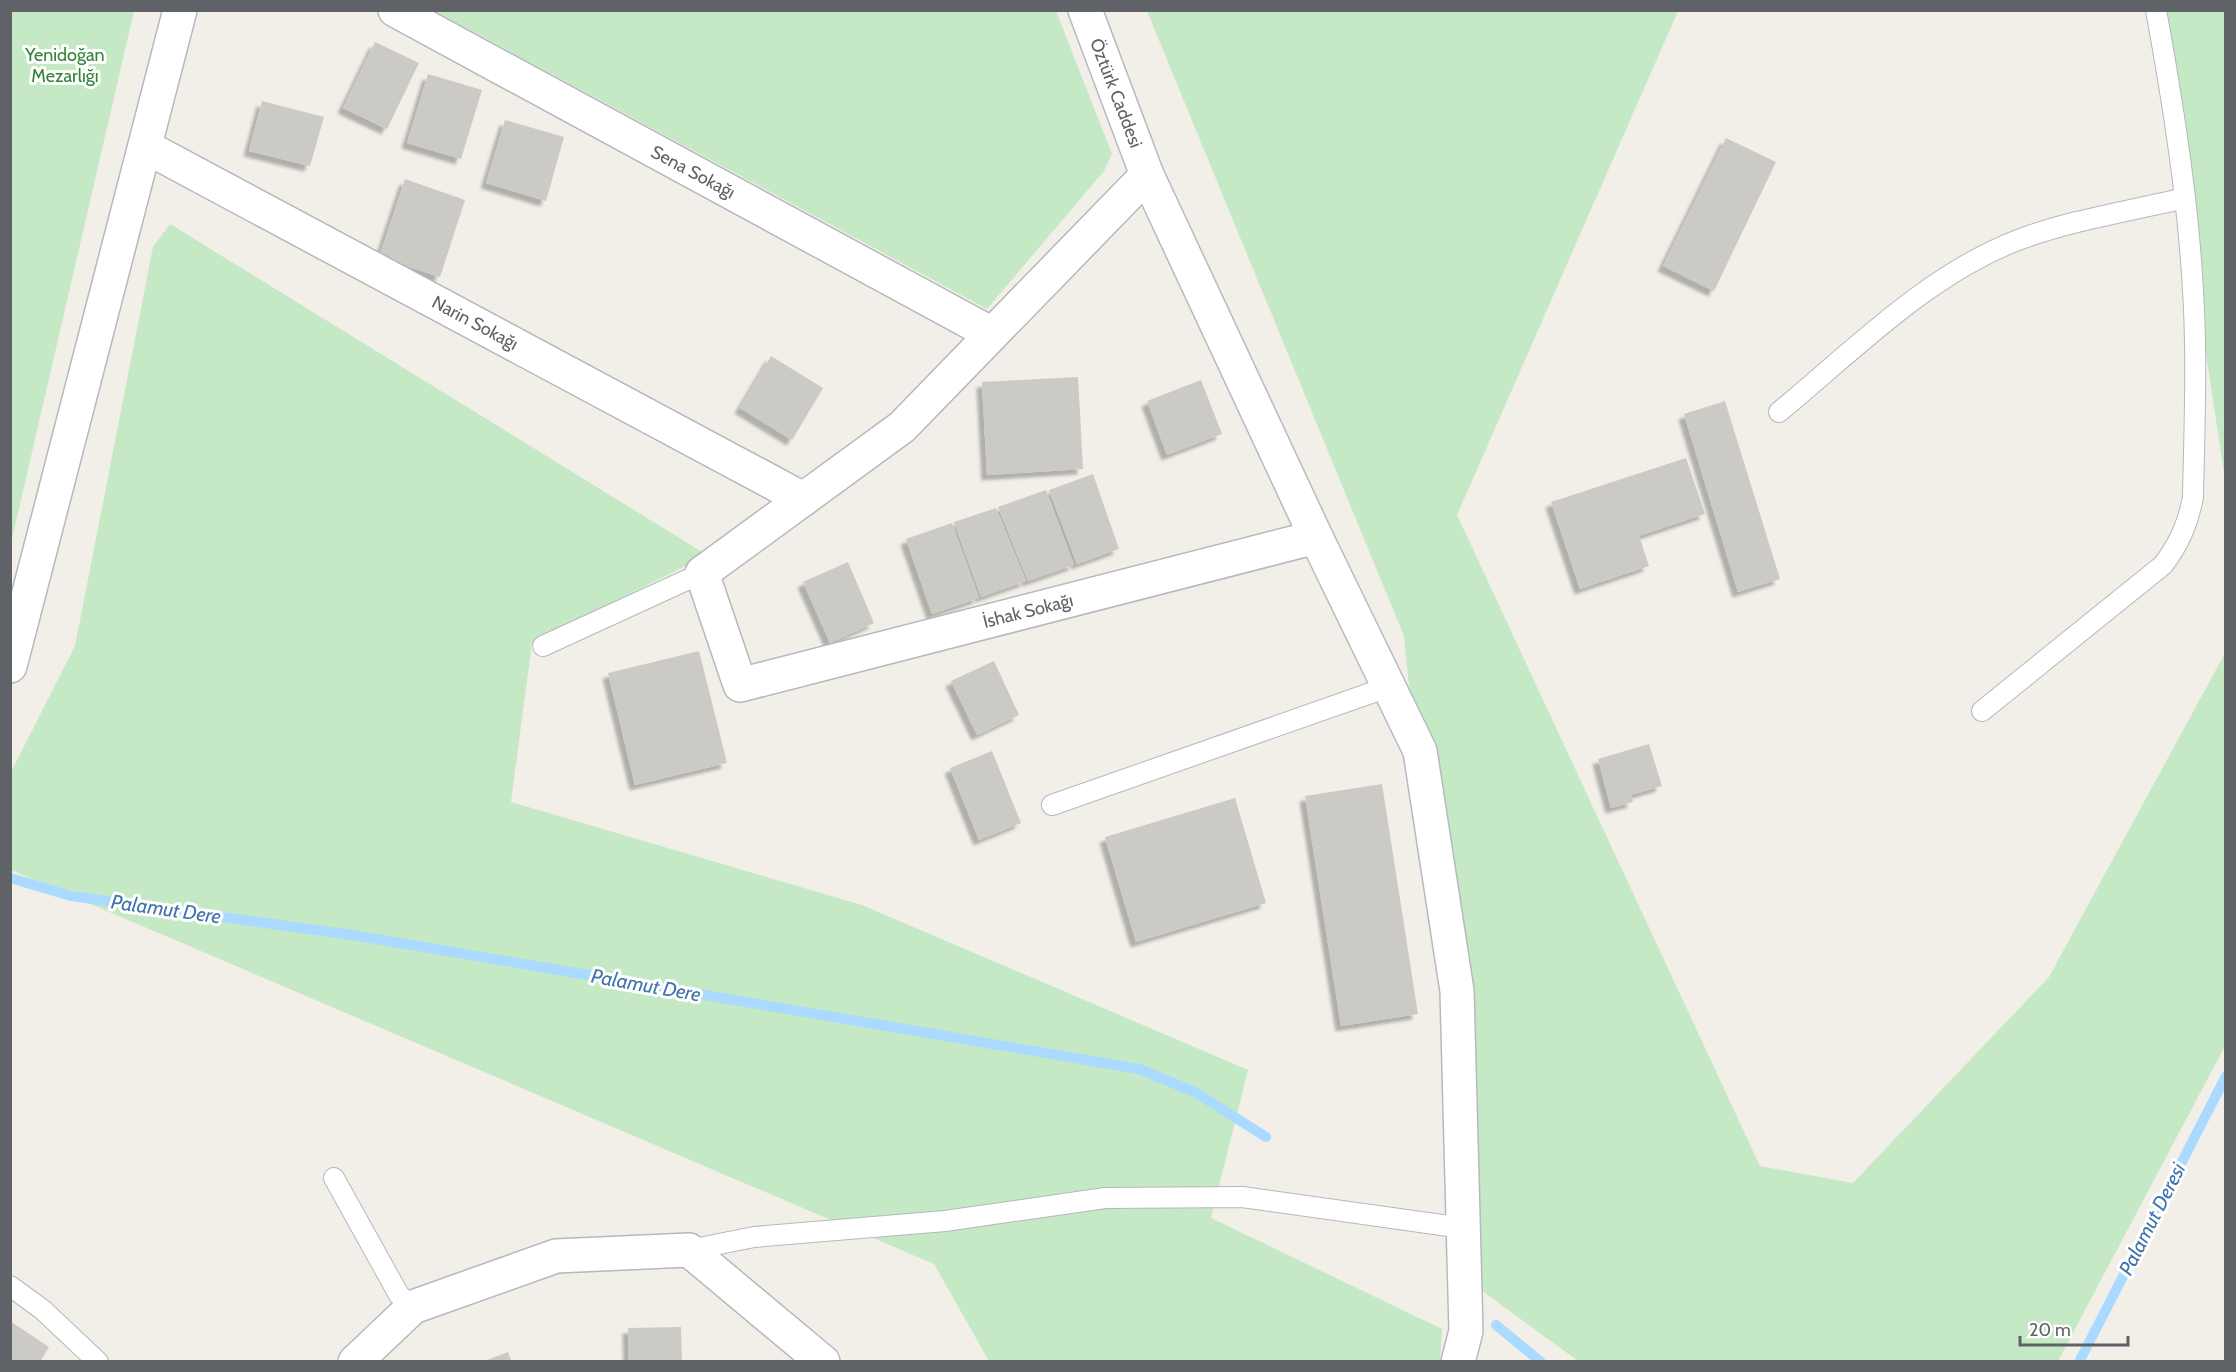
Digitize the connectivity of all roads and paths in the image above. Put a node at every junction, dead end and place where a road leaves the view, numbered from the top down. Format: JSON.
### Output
{"nodes":[{"id":1,"x":180,"y":10,"type":"edge"},
{"id":2,"x":395,"y":10,"type":"edge"},
{"id":3,"x":1085,"y":10,"type":"edge"},
{"id":4,"x":2156,"y":10,"type":"edge"},
{"id":5,"x":146,"y":147,"type":"junction"},
{"id":6,"x":1147,"y":175,"type":"junction"},
{"id":7,"x":2186,"y":198,"type":"junction"},
{"id":8,"x":992,"y":334,"type":"junction"},
{"id":9,"x":1779,"y":412,"type":"dead end"},
{"id":10,"x":803,"y":498,"type":"junction"},
{"id":11,"x":1316,"y":537,"type":"junction"},
{"id":12,"x":702,"y":573,"type":"junction"},
{"id":13,"x":543,"y":646,"type":"dead end"},
{"id":14,"x":10,"y":666,"type":"edge"},
{"id":15,"x":1388,"y":687,"type":"junction"},
{"id":16,"x":1982,"y":711,"type":"dead end"},
{"id":17,"x":1052,"y":805,"type":"dead end"},
{"id":18,"x":334,"y":1178,"type":"dead end"},
{"id":19,"x":1463,"y":1228,"type":"junction"},
{"id":20,"x":689,"y":1250,"type":"junction"},
{"id":21,"x":10,"y":1286,"type":"edge"},
{"id":22,"x":413,"y":1307,"type":"junction"},
{"id":23,"x":98,"y":1362,"type":"edge"},
{"id":24,"x":355,"y":1362,"type":"edge"},
{"id":25,"x":824,"y":1362,"type":"edge"},
{"id":26,"x":1458,"y":1362,"type":"edge"}],
"edges":[{"from":1,"to":5,"type":"street"},
{"from":2,"to":8,"type":"street","name":"Sena Sokağı"},
{"from":3,"to":6,"type":"street","name":"Öztürk Caddesi"},
{"from":4,"to":7,"type":"lane"},
{"from":5,"to":10,"type":"street","name":"Narin Sokağı"},
{"from":5,"to":14,"type":"street"},
{"from":6,"to":8,"type":"street"},
{"from":6,"to":11,"type":"street","name":"Öztürk Caddesi"},
{"from":7,"to":9,"type":"lane"},
{"from":7,"to":16,"type":"lane"},
{"from":8,"to":10,"type":"street"},
{"from":10,"to":12,"type":"street"},
{"from":11,"to":12,"type":"street","name":"İshak Sokağı"},
{"from":11,"to":15,"type":"street","name":"Öztürk Caddesi"},
{"from":12,"to":13,"type":"lane"},
{"from":15,"to":17,"type":"lane"},
{"from":15,"to":19,"type":"street","name":"Öztürk Caddesi"},
{"from":18,"to":22,"type":"lane"},
{"from":19,"to":20,"type":"lane"},
{"from":19,"to":26,"type":"street","name":"Öztürk Caddesi"},
{"from":20,"to":22,"type":"street"},
{"from":20,"to":25,"type":"street"},
{"from":21,"to":23,"type":"lane"},
{"from":22,"to":24,"type":"street"}]}
